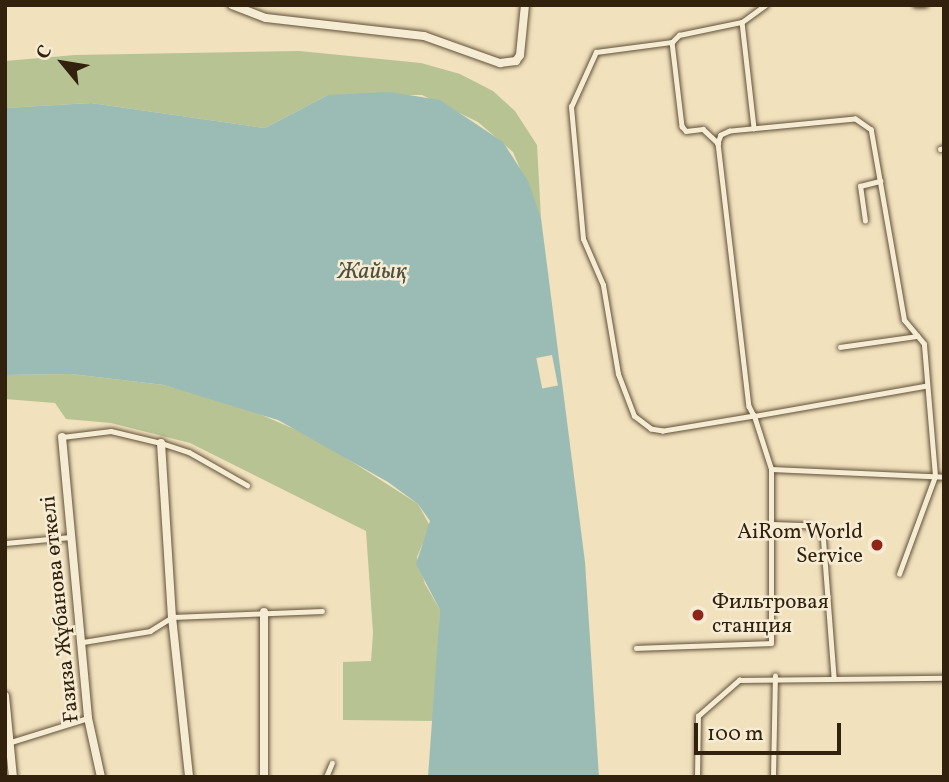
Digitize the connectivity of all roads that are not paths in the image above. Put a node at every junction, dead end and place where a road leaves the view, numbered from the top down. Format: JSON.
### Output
{"nodes":[{"id":1,"x":232,"y":5,"type":"edge"},
{"id":2,"x":525,"y":5,"type":"edge"},
{"id":3,"x":765,"y":5,"type":"edge"},
{"id":4,"x":915,"y":5,"type":"edge"},
{"id":5,"x":926,"y":5,"type":"edge"},
{"id":6,"x":742,"y":22,"type":"junction"},
{"id":7,"x":672,"y":41,"type":"junction"},
{"id":8,"x":754,"y":128,"type":"junction"},
{"id":9,"x":718,"y":143,"type":"junction"},
{"id":10,"x":880,"y":181,"type":"junction"},
{"id":11,"x":865,"y":221,"type":"dead end"},
{"id":12,"x":918,"y":336,"type":"junction"},
{"id":13,"x":840,"y":346,"type":"dead end"},
{"id":14,"x":924,"y":386,"type":"junction"},
{"id":15,"x":754,"y":416,"type":"junction"},
{"id":16,"x":62,"y":437,"type":"joint"},
{"id":17,"x":161,"y":443,"type":"junction"},
{"id":18,"x":771,"y":469,"type":"junction"},
{"id":19,"x":934,"y":476,"type":"junction"},
{"id":20,"x":944,"y":477,"type":"edge"},
{"id":21,"x":247,"y":485,"type":"dead end"},
{"id":22,"x":772,"y":524,"type":"junction"},
{"id":23,"x":71,"y":537,"type":"junction"},
{"id":24,"x":5,"y":544,"type":"edge"},
{"id":25,"x":899,"y":574,"type":"dead end"},
{"id":26,"x":322,"y":611,"type":"dead end"},
{"id":27,"x":264,"y":612,"type":"junction"},
{"id":28,"x":172,"y":617,"type":"junction"},
{"id":29,"x":83,"y":642,"type":"junction"},
{"id":30,"x":636,"y":649,"type":"dead end"},
{"id":31,"x":775,"y":676,"type":"junction"},
{"id":32,"x":834,"y":677,"type":"junction"},
{"id":33,"x":944,"y":678,"type":"edge"},
{"id":34,"x":5,"y":696,"type":"edge"},
{"id":35,"x":88,"y":719,"type":"junction"},
{"id":36,"x":11,"y":742,"type":"junction"},
{"id":37,"x":332,"y":763,"type":"dead end"},
{"id":38,"x":13,"y":777,"type":"edge"},
{"id":39,"x":101,"y":777,"type":"edge"},
{"id":40,"x":189,"y":777,"type":"edge"},
{"id":41,"x":264,"y":777,"type":"edge"},
{"id":42,"x":326,"y":777,"type":"edge"},
{"id":43,"x":697,"y":777,"type":"edge"},
{"id":44,"x":774,"y":777,"type":"edge"}],
"edges":[{"from":1,"to":2,"type":"street"},
{"from":3,"to":6,"type":"lane"},
{"from":4,"to":5,"type":"lane"},
{"from":6,"to":7,"type":"lane"},
{"from":6,"to":8,"type":"lane"},
{"from":7,"to":9,"type":"lane"},
{"from":7,"to":15,"type":"lane"},
{"from":8,"to":9,"type":"lane"},
{"from":8,"to":10,"type":"lane"},
{"from":9,"to":15,"type":"lane"},
{"from":10,"to":11,"type":"lane"},
{"from":10,"to":12,"type":"lane"},
{"from":12,"to":13,"type":"lane"},
{"from":12,"to":14,"type":"lane"},
{"from":14,"to":15,"type":"lane"},
{"from":14,"to":19,"type":"lane"},
{"from":15,"to":18,"type":"lane"},
{"from":16,"to":17,"type":"lane"},
{"from":16,"to":23,"type":"street","name":"Ғазиза Жұбанова өткелі"},
{"from":17,"to":21,"type":"lane"},
{"from":17,"to":28,"type":"street"},
{"from":18,"to":19,"type":"lane"},
{"from":18,"to":22,"type":"lane"},
{"from":19,"to":20,"type":"lane"},
{"from":19,"to":25,"type":"lane"},
{"from":22,"to":30,"type":"lane"},
{"from":22,"to":32,"type":"lane"},
{"from":23,"to":24,"type":"lane"},
{"from":23,"to":29,"type":"street","name":"Ғазиза Жұбанова өткелі"},
{"from":26,"to":27,"type":"lane"},
{"from":27,"to":28,"type":"lane"},
{"from":27,"to":41,"type":"street"},
{"from":28,"to":29,"type":"lane"},
{"from":28,"to":40,"type":"street"},
{"from":29,"to":35,"type":"street","name":"Ғазиза Жұбанова өткелі"},
{"from":31,"to":32,"type":"lane"},
{"from":31,"to":43,"type":"lane"},
{"from":31,"to":44,"type":"lane"},
{"from":32,"to":33,"type":"lane"},
{"from":34,"to":36,"type":"street"},
{"from":35,"to":36,"type":"lane"},
{"from":35,"to":39,"type":"street","name":"Ғазиза Жұбанова өткелі"},
{"from":36,"to":38,"type":"street"},
{"from":37,"to":42,"type":"lane"}]}
